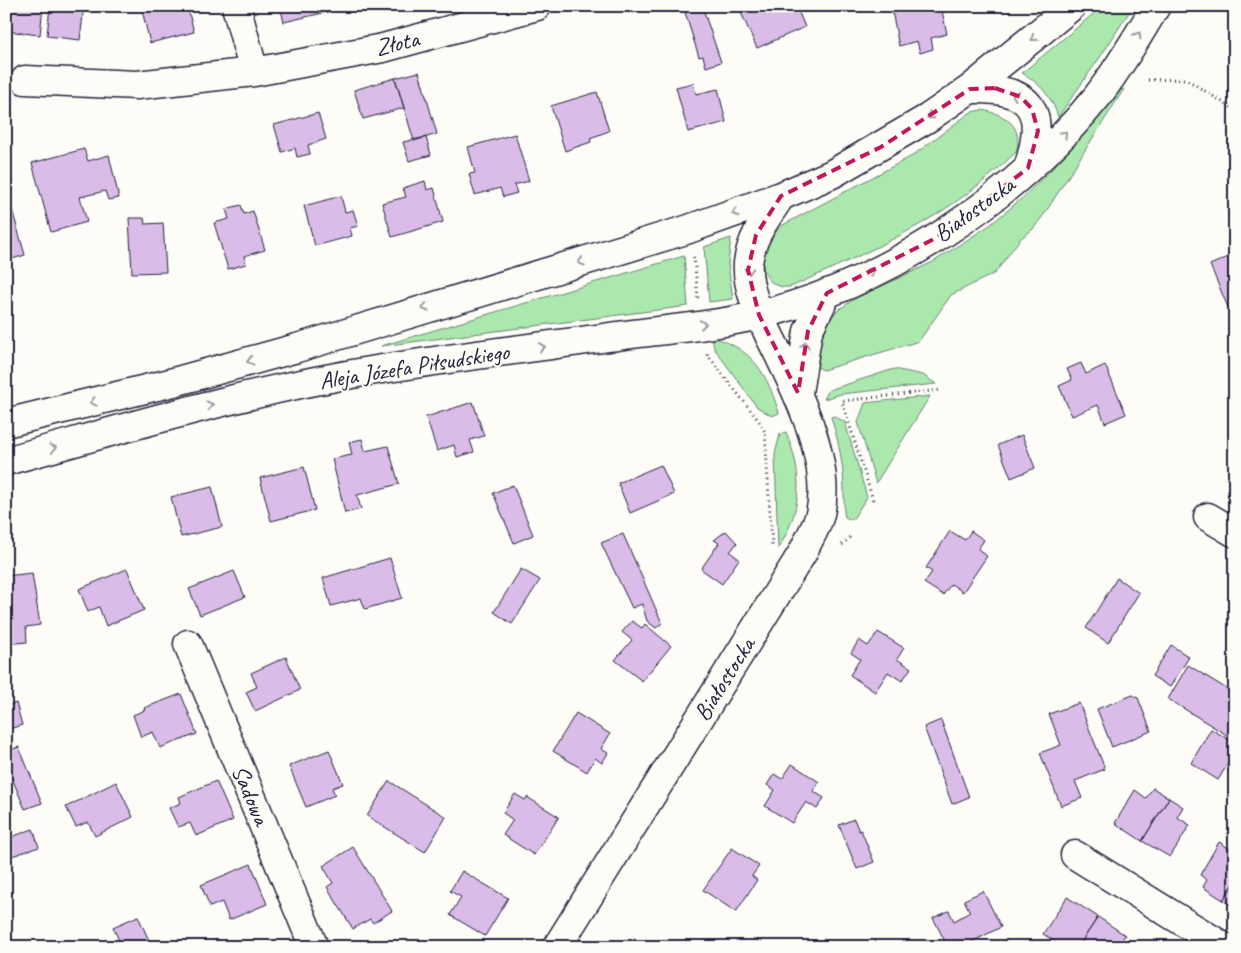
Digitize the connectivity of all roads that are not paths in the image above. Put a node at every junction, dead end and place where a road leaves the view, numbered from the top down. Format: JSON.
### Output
{"nodes":[{"id":1,"x":236,"y":6,"type":"edge"},
{"id":2,"x":537,"y":6,"type":"edge"},
{"id":3,"x":1072,"y":6,"type":"edge"},
{"id":4,"x":1156,"y":6,"type":"edge"},
{"id":5,"x":254,"y":72,"type":"junction"},
{"id":6,"x":25,"y":80,"type":"dead end"},
{"id":7,"x":970,"y":89,"type":"junction"},
{"id":8,"x":1028,"y":168,"type":"junction"},
{"id":9,"x":781,"y":196,"type":"junction"},
{"id":10,"x":827,"y":293,"type":"junction"},
{"id":11,"x":760,"y":315,"type":"junction"},
{"id":12,"x":798,"y":393,"type":"junction"},
{"id":13,"x":6,"y":424,"type":"edge"},
{"id":14,"x":6,"y":461,"type":"edge"},
{"id":15,"x":1208,"y":516,"type":"dead end"},
{"id":16,"x":1235,"y":533,"type":"edge"},
{"id":17,"x":188,"y":644,"type":"dead end"},
{"id":18,"x":1075,"y":855,"type":"dead end"},
{"id":19,"x":314,"y":947,"type":"edge"},
{"id":20,"x":557,"y":947,"type":"edge"},
{"id":21,"x":1224,"y":947,"type":"edge"}],
"edges":[{"from":1,"to":5,"type":"main road"},
{"from":2,"to":5,"type":"main road","name":"Złota"},
{"from":3,"to":7,"type":"main road","one_way":true},
{"from":8,"to":4,"type":"main road","name":"Białostocka","one_way":true},
{"from":5,"to":6,"type":"main road","name":"Złota"},
{"from":8,"to":7,"type":"main road","one_way":true},
{"from":7,"to":9,"type":"main road","one_way":true},
{"from":10,"to":8,"type":"main road","name":"Białostocka","one_way":true},
{"from":9,"to":11,"type":"main road","name":"Białostocka","one_way":true},
{"from":9,"to":13,"type":"main road","name":"Aleja Józefa Piłsudskiego","one_way":true},
{"from":10,"to":11,"type":"main road","name":"Aleja Józefa Piłsudskiego"},
{"from":12,"to":10,"type":"main road","name":"Białostocka","one_way":true},
{"from":11,"to":12,"type":"main road","name":"Białostocka"},
{"from":14,"to":11,"type":"main road","name":"Aleja Józefa Piłsudskiego","one_way":true},
{"from":12,"to":20,"type":"main road","name":"Białostocka"},
{"from":15,"to":16,"type":"main road"},
{"from":17,"to":19,"type":"main road","name":"Sadowa"},
{"from":18,"to":21,"type":"main road"}]}
